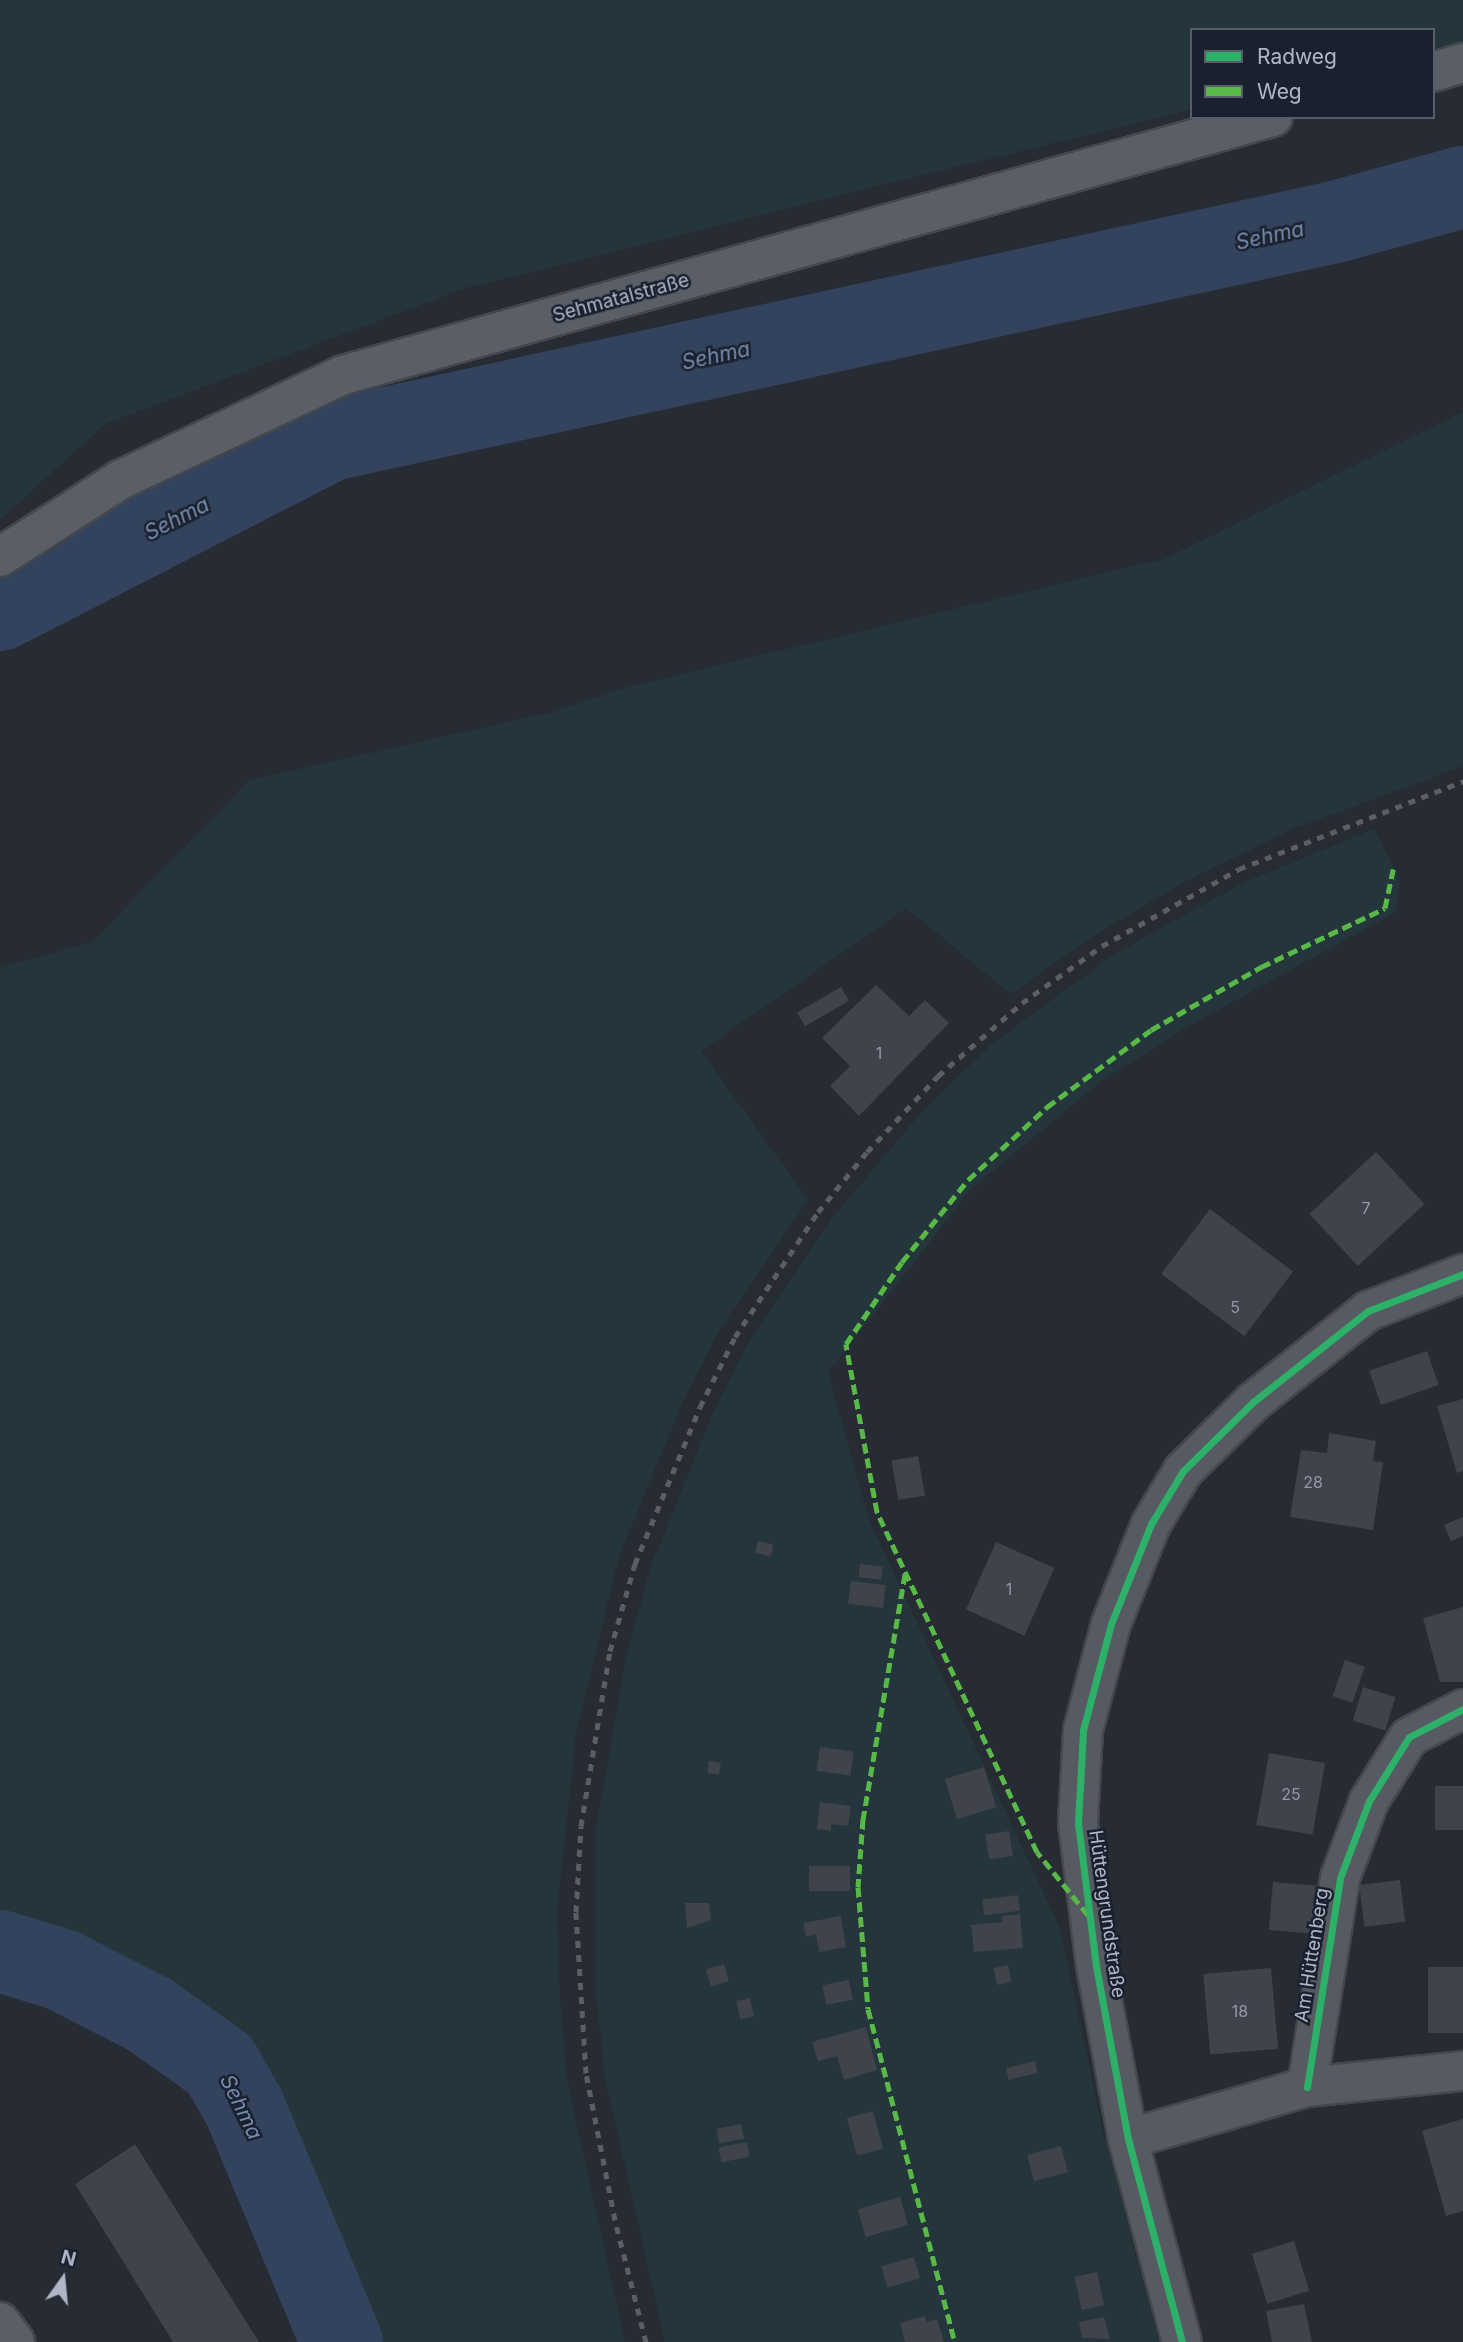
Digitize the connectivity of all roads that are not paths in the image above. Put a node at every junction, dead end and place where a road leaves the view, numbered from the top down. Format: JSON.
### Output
{"nodes":[{"id":1,"x":1463,"y":63,"type":"edge"},
{"id":2,"x":1435,"y":71,"type":"edge"},
{"id":3,"x":1266,"y":119,"type":"edge"},
{"id":4,"x":0,"y":557,"type":"edge"},
{"id":5,"x":1463,"y":1274,"type":"edge"},
{"id":6,"x":1463,"y":1709,"type":"edge"},
{"id":7,"x":1463,"y":2071,"type":"edge"},
{"id":8,"x":1307,"y":2087,"type":"junction"},
{"id":9,"x":1128,"y":2139,"type":"junction"},
{"id":10,"x":0,"y":2322,"type":"edge"},
{"id":11,"x":15,"y":2342,"type":"edge"},
{"id":12,"x":1182,"y":2342,"type":"edge"}],
"edges":[{"from":1,"to":2,"type":"main road"},
{"from":3,"to":4,"type":"main road","name":"Sehmatalstraße"},
{"from":5,"to":9,"type":"street","name":"Hüttengrundstraße"},
{"from":6,"to":8,"type":"street","name":"Am Hüttenberg"},
{"from":7,"to":8,"type":"street"},
{"from":8,"to":9,"type":"street"},
{"from":9,"to":12,"type":"street","name":"Hüttengrundstraße"},
{"from":10,"to":11,"type":"main road"}]}
